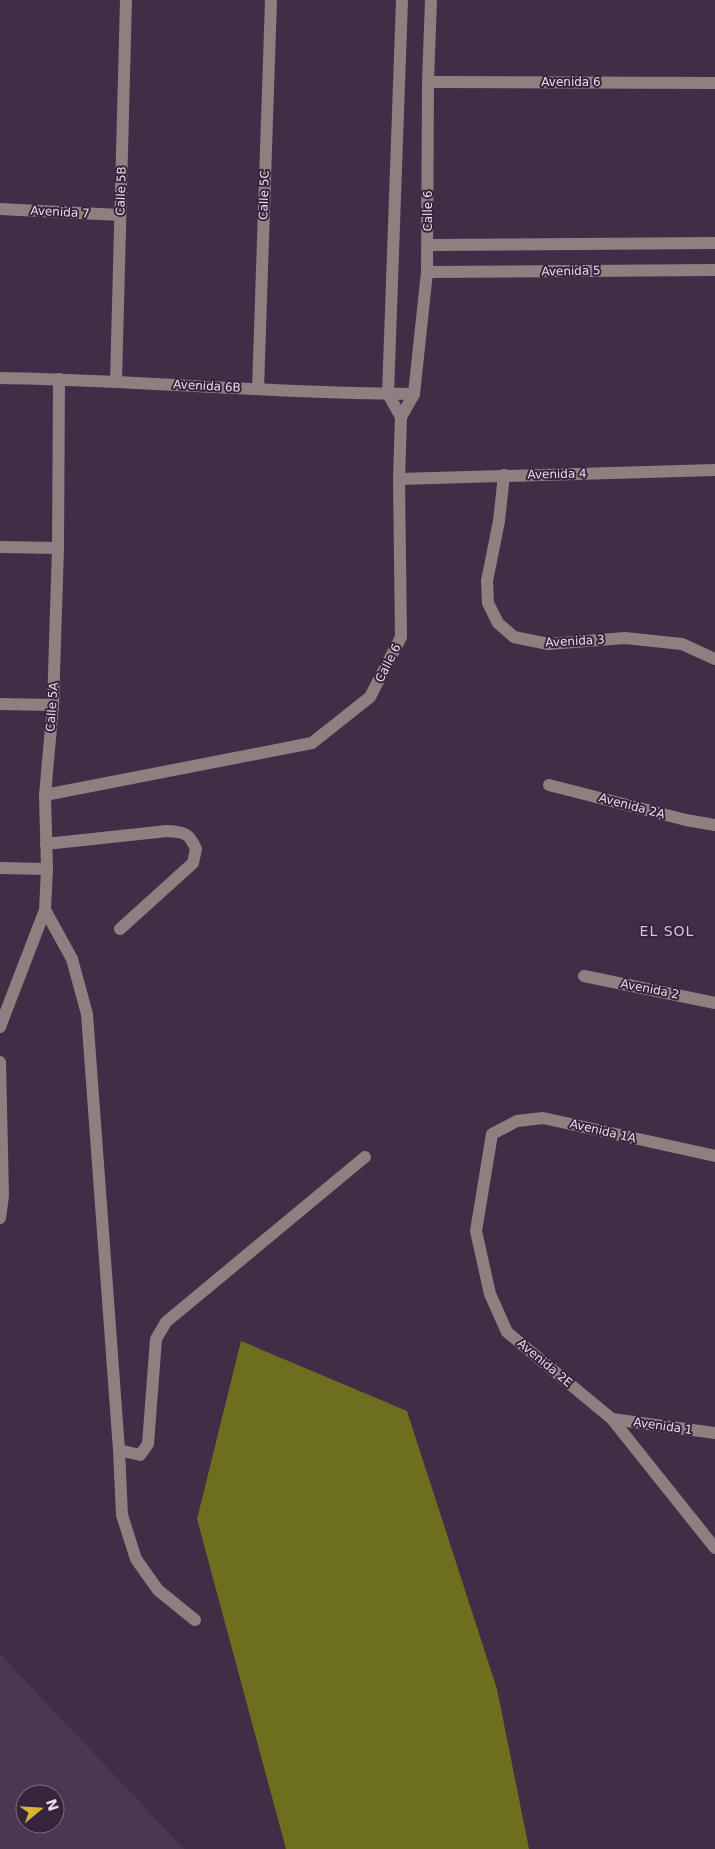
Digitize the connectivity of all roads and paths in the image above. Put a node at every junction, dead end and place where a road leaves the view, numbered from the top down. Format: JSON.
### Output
{"nodes":[{"id":1,"x":126,"y":0,"type":"edge"},
{"id":2,"x":271,"y":0,"type":"edge"},
{"id":3,"x":402,"y":0,"type":"edge"},
{"id":4,"x":431,"y":0,"type":"edge"},
{"id":5,"x":428,"y":82,"type":"junction"},
{"id":6,"x":715,"y":83,"type":"edge"},
{"id":7,"x":0,"y":209,"type":"edge"},
{"id":8,"x":120,"y":215,"type":"junction"},
{"id":9,"x":715,"y":244,"type":"edge"},
{"id":10,"x":428,"y":245,"type":"junction"},
{"id":11,"x":715,"y":270,"type":"edge"},
{"id":12,"x":427,"y":272,"type":"junction"},
{"id":13,"x":0,"y":378,"type":"edge"},
{"id":14,"x":59,"y":379,"type":"junction"},
{"id":15,"x":116,"y":382,"type":"junction"},
{"id":16,"x":258,"y":389,"type":"junction"},
{"id":17,"x":388,"y":394,"type":"junction"},
{"id":18,"x":414,"y":394,"type":"junction"},
{"id":19,"x":401,"y":417,"type":"junction"},
{"id":20,"x":715,"y":470,"type":"edge"},
{"id":21,"x":504,"y":475,"type":"junction"},
{"id":22,"x":399,"y":479,"type":"junction"},
{"id":23,"x":0,"y":546,"type":"edge"},
{"id":24,"x":58,"y":548,"type":"junction"},
{"id":25,"x":715,"y":659,"type":"edge"},
{"id":26,"x":0,"y":704,"type":"edge"},
{"id":27,"x":53,"y":705,"type":"junction"},
{"id":28,"x":549,"y":784,"type":"dead end"},
{"id":29,"x":45,"y":795,"type":"junction"},
{"id":30,"x":715,"y":825,"type":"edge"},
{"id":31,"x":46,"y":844,"type":"junction"},
{"id":32,"x":0,"y":868,"type":"edge"},
{"id":33,"x":46,"y":869,"type":"junction"},
{"id":34,"x":45,"y":910,"type":"junction"},
{"id":35,"x":120,"y":930,"type":"dead end"},
{"id":36,"x":584,"y":976,"type":"dead end"},
{"id":37,"x":715,"y":1003,"type":"edge"},
{"id":38,"x":0,"y":1027,"type":"edge"},
{"id":39,"x":0,"y":1062,"type":"edge"},
{"id":40,"x":492,"y":1134,"type":"joint"},
{"id":41,"x":0,"y":1151,"type":"edge"},
{"id":42,"x":715,"y":1156,"type":"edge"},
{"id":43,"x":365,"y":1157,"type":"dead end"},
{"id":44,"x":0,"y":1218,"type":"edge"},
{"id":45,"x":612,"y":1419,"type":"junction"},
{"id":46,"x":715,"y":1433,"type":"edge"},
{"id":47,"x":118,"y":1450,"type":"junction"},
{"id":48,"x":715,"y":1548,"type":"edge"},
{"id":49,"x":195,"y":1620,"type":"dead end"}],
"edges":[{"from":1,"to":8,"type":"street","name":"Calle 5B"},
{"from":2,"to":16,"type":"street","name":"Calle 5C"},
{"from":3,"to":17,"type":"street"},
{"from":4,"to":5,"type":"street","name":"Calle 6"},
{"from":5,"to":6,"type":"street","name":"Avenida 6"},
{"from":5,"to":10,"type":"street","name":"Calle 6"},
{"from":7,"to":8,"type":"street","name":"Avenida 7"},
{"from":8,"to":15,"type":"street","name":"Calle 5B"},
{"from":9,"to":10,"type":"street"},
{"from":10,"to":12,"type":"street","name":"Calle 6"},
{"from":11,"to":12,"type":"street","name":"Avenida 5"},
{"from":12,"to":18,"type":"street","name":"Calle 6"},
{"from":13,"to":14,"type":"street","name":"Avenida 6B"},
{"from":14,"to":15,"type":"street","name":"Avenida 6B"},
{"from":14,"to":24,"type":"street","name":"Calle 5A"},
{"from":15,"to":16,"type":"street","name":"Avenida 6B"},
{"from":16,"to":17,"type":"street","name":"Avenida 6B"},
{"from":17,"to":18,"type":"street","name":"Avenida 6B"},
{"from":17,"to":19,"type":"street"},
{"from":18,"to":19,"type":"street","name":"Calle 6"},
{"from":19,"to":22,"type":"street","name":"Calle 6"},
{"from":20,"to":21,"type":"street","name":"Avenida 4"},
{"from":21,"to":22,"type":"street","name":"Avenida 4"},
{"from":21,"to":25,"type":"street","name":"Avenida 3"},
{"from":22,"to":29,"type":"street","name":"Calle 6"},
{"from":23,"to":24,"type":"street"},
{"from":24,"to":27,"type":"street","name":"Calle 5A"},
{"from":26,"to":27,"type":"street"},
{"from":27,"to":29,"type":"street","name":"Calle 5A"},
{"from":28,"to":30,"type":"street","name":"Avenida 2A"},
{"from":29,"to":31,"type":"street","name":"Calle 5A"},
{"from":31,"to":33,"type":"street","name":"Calle 5A"},
{"from":31,"to":35,"type":"street"},
{"from":32,"to":33,"type":"street"},
{"from":33,"to":34,"type":"street","name":"Calle 5A"},
{"from":34,"to":38,"type":"street","name":"Calle 5A"},
{"from":34,"to":47,"type":"street"},
{"from":36,"to":37,"type":"street","name":"Avenida 2"},
{"from":39,"to":41,"type":"street"},
{"from":40,"to":42,"type":"street","name":"Avenida 1A"},
{"from":40,"to":45,"type":"street","name":"Avenida 2E"},
{"from":41,"to":44,"type":"street"},
{"from":43,"to":47,"type":"street"},
{"from":45,"to":46,"type":"street","name":"Avenida 1"},
{"from":45,"to":48,"type":"street","name":"Avenida 2E"},
{"from":47,"to":49,"type":"street"}]}
